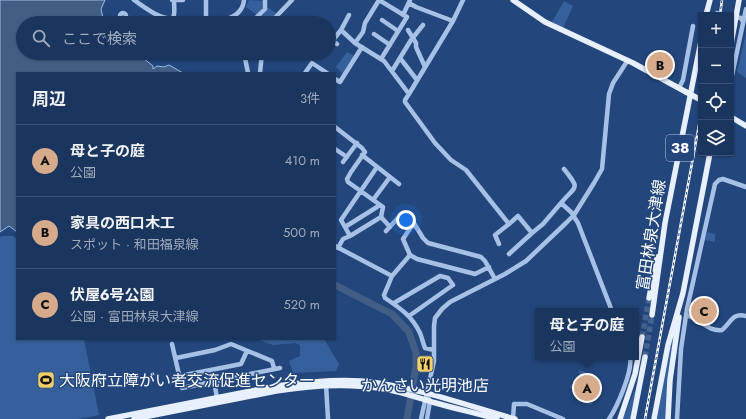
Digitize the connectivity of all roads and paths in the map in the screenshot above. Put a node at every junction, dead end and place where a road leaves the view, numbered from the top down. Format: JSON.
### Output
{"nodes":[{"id":1,"x":134,"y":0,"type":"edge"},
{"id":2,"x":173,"y":0,"type":"edge"},
{"id":3,"x":183,"y":0,"type":"edge"},
{"id":4,"x":206,"y":0,"type":"edge"},
{"id":5,"x":244,"y":0,"type":"edge"},
{"id":6,"x":265,"y":0,"type":"edge"},
{"id":7,"x":292,"y":0,"type":"edge"},
{"id":8,"x":379,"y":0,"type":"edge"},
{"id":9,"x":393,"y":0,"type":"edge"},
{"id":10,"x":463,"y":0,"type":"edge"},
{"id":11,"x":513,"y":0,"type":"edge"},
{"id":12,"x":710,"y":0,"type":"edge"},
{"id":13,"x":739,"y":0,"type":"edge"},
{"id":14,"x":410,"y":2,"type":"edge"},
{"id":15,"x":390,"y":6,"type":"junction"},
{"id":16,"x":746,"y":9,"type":"edge"},
{"id":17,"x":707,"y":12,"type":"edge"},
{"id":18,"x":403,"y":15,"type":"junction"},
{"id":19,"x":159,"y":16,"type":"edge"},
{"id":20,"x":172,"y":16,"type":"edge"},
{"id":21,"x":205,"y":16,"type":"edge"},
{"id":22,"x":234,"y":16,"type":"edge"},
{"id":23,"x":259,"y":16,"type":"edge"},
{"id":24,"x":277,"y":16,"type":"edge"},
{"id":25,"x":734,"y":16,"type":"edge"},
{"id":26,"x":347,"y":17,"type":"dead end"},
{"id":27,"x":382,"y":20,"type":"dead end"},
{"id":28,"x":453,"y":21,"type":"junction"},
{"id":29,"x":742,"y":22,"type":"junction"},
{"id":30,"x":423,"y":25,"type":"dead end"},
{"id":31,"x":693,"y":26,"type":"dead end"},
{"id":32,"x":341,"y":30,"type":"junction"},
{"id":33,"x":408,"y":30,"type":"dead end"},
{"id":34,"x":398,"y":31,"type":"junction"},
{"id":35,"x":374,"y":34,"type":"dead end"},
{"id":36,"x":336,"y":37,"type":"edge"},
{"id":37,"x":413,"y":37,"type":"junction"},
{"id":38,"x":356,"y":43,"type":"junction"},
{"id":39,"x":390,"y":45,"type":"junction"},
{"id":40,"x":362,"y":47,"type":"junction"},
{"id":41,"x":700,"y":48,"type":"edge"},
{"id":42,"x":400,"y":58,"type":"junction"},
{"id":43,"x":381,"y":59,"type":"junction"},
{"id":44,"x":245,"y":60,"type":"edge"},
{"id":45,"x":261,"y":60,"type":"edge"},
{"id":46,"x":628,"y":60,"type":"junction"},
{"id":47,"x":734,"y":64,"type":"edge"},
{"id":48,"x":425,"y":67,"type":"junction"},
{"id":49,"x":392,"y":71,"type":"junction"},
{"id":50,"x":248,"y":72,"type":"edge"},
{"id":51,"x":260,"y":72,"type":"edge"},
{"id":52,"x":307,"y":72,"type":"edge"},
{"id":53,"x":326,"y":72,"type":"edge"},
{"id":54,"x":336,"y":79,"type":"edge"},
{"id":55,"x":417,"y":80,"type":"junction"},
{"id":56,"x":679,"y":88,"type":"junction"},
{"id":57,"x":409,"y":94,"type":"junction"},
{"id":58,"x":698,"y":98,"type":"edge"},
{"id":59,"x":734,"y":120,"type":"edge"},
{"id":60,"x":746,"y":126,"type":"edge"},
{"id":61,"x":336,"y":129,"type":"edge"},
{"id":62,"x":357,"y":144,"type":"junction"},
{"id":63,"x":336,"y":150,"type":"edge"},
{"id":64,"x":362,"y":155,"type":"junction"},
{"id":65,"x":709,"y":156,"type":"edge"},
{"id":66,"x":347,"y":158,"type":"junction"},
{"id":67,"x":343,"y":162,"type":"dead end"},
{"id":68,"x":377,"y":167,"type":"junction"},
{"id":69,"x":565,"y":172,"type":"dead end"},
{"id":70,"x":390,"y":177,"type":"junction"},
{"id":71,"x":399,"y":184,"type":"dead end"},
{"id":72,"x":746,"y":187,"type":"edge"},
{"id":73,"x":361,"y":191,"type":"junction"},
{"id":74,"x":374,"y":200,"type":"junction"},
{"id":75,"x":561,"y":204,"type":"junction"},
{"id":76,"x":380,"y":205,"type":"junction"},
{"id":77,"x":574,"y":214,"type":"junction"},
{"id":78,"x":380,"y":217,"type":"junction"},
{"id":79,"x":397,"y":219,"type":"dead end"},
{"id":80,"x":412,"y":220,"type":"dead end"},
{"id":81,"x":664,"y":223,"type":"junction"},
{"id":82,"x":509,"y":224,"type":"junction"},
{"id":83,"x":415,"y":225,"type":"junction"},
{"id":84,"x":346,"y":227,"type":"junction"},
{"id":85,"x":532,"y":233,"type":"junction"},
{"id":86,"x":350,"y":236,"type":"junction"},
{"id":87,"x":499,"y":244,"type":"dead end"},
{"id":88,"x":336,"y":247,"type":"edge"},
{"id":89,"x":509,"y":254,"type":"dead end"},
{"id":90,"x":410,"y":255,"type":"junction"},
{"id":91,"x":489,"y":267,"type":"junction"},
{"id":92,"x":392,"y":276,"type":"junction"},
{"id":93,"x":495,"y":279,"type":"junction"},
{"id":94,"x":683,"y":293,"type":"junction"},
{"id":95,"x":649,"y":298,"type":"tunnel mouth"},
{"id":96,"x":394,"y":303,"type":"junction"},
{"id":97,"x":611,"y":308,"type":"edge"},
{"id":98,"x":652,"y":315,"type":"tunnel mouth"},
{"id":99,"x":686,"y":315,"type":"junction"},
{"id":100,"x":409,"y":316,"type":"junction"},
{"id":101,"x":746,"y":316,"type":"edge"},
{"id":102,"x":642,"y":337,"type":"tunnel mouth"},
{"id":103,"x":172,"y":344,"type":"dead end"},
{"id":104,"x":434,"y":350,"type":"junction"},
{"id":105,"x":247,"y":351,"type":"junction"},
{"id":106,"x":639,"y":353,"type":"edge"},
{"id":107,"x":645,"y":357,"type":"tunnel mouth"},
{"id":108,"x":176,"y":358,"type":"junction"},
{"id":109,"x":630,"y":360,"type":"edge"},
{"id":110,"x":638,"y":360,"type":"tunnel mouth"},
{"id":111,"x":274,"y":368,"type":"junction"},
{"id":112,"x":280,"y":368,"type":"dead end"},
{"id":113,"x":180,"y":376,"type":"junction"},
{"id":114,"x":214,"y":381,"type":"junction"},
{"id":115,"x":326,"y":383,"type":"junction"},
{"id":116,"x":217,"y":398,"type":"junction"},
{"id":117,"x":427,"y":398,"type":"junction"},
{"id":118,"x":108,"y":419,"type":"edge"},
{"id":119,"x":134,"y":419,"type":"edge"},
{"id":120,"x":328,"y":419,"type":"edge"},
{"id":121,"x":421,"y":419,"type":"edge"},
{"id":122,"x":426,"y":419,"type":"edge"},
{"id":123,"x":497,"y":419,"type":"edge"},
{"id":124,"x":514,"y":419,"type":"edge"},
{"id":125,"x":563,"y":419,"type":"edge"},
{"id":126,"x":609,"y":419,"type":"edge"},
{"id":127,"x":620,"y":419,"type":"edge"},
{"id":128,"x":633,"y":419,"type":"edge"},
{"id":129,"x":654,"y":419,"type":"edge"},
{"id":130,"x":668,"y":419,"type":"edge"},
{"id":131,"x":677,"y":419,"type":"edge"}],
"edges":[{"from":1,"to":19,"type":"street"},
{"from":2,"to":3,"type":"street"},
{"from":2,"to":20,"type":"street"},
{"from":4,"to":21,"type":"street"},
{"from":5,"to":22,"type":"street"},
{"from":6,"to":23,"type":"street"},
{"from":7,"to":24,"type":"street"},
{"from":8,"to":15,"type":"street"},
{"from":8,"to":38,"type":"street"},
{"from":9,"to":15,"type":"street"},
{"from":10,"to":28,"type":"street"},
{"from":11,"to":46,"type":"main road"},
{"from":12,"to":17,"type":"main road"},
{"from":13,"to":25,"type":"main road"},
{"from":14,"to":18,"type":"street"},
{"from":14,"to":28,"type":"street"},
{"from":15,"to":18,"type":"street"},
{"from":16,"to":29,"type":"street"},
{"from":18,"to":34,"type":"street"},
{"from":25,"to":29,"type":"street"},
{"from":26,"to":32,"type":"street"},
{"from":27,"to":34,"type":"street"},
{"from":28,"to":48,"type":"street"},
{"from":29,"to":47,"type":"street"},
{"from":30,"to":37,"type":"street"},
{"from":31,"to":56,"type":"street"},
{"from":32,"to":36,"type":"street"},
{"from":32,"to":38,"type":"street"},
{"from":33,"to":37,"type":"street"},
{"from":34,"to":39,"type":"street"},
{"from":35,"to":39,"type":"street"},
{"from":37,"to":42,"type":"street"},
{"from":37,"to":48,"type":"street"},
{"from":38,"to":40,"type":"street"},
{"from":39,"to":43,"type":"street"},
{"from":40,"to":43,"type":"street"},
{"from":40,"to":54,"type":"street"},
{"from":41,"to":81,"type":"main road","name":"富田林泉大津線","number":"38"},
{"from":42,"to":49,"type":"street"},
{"from":42,"to":55,"type":"street"},
{"from":43,"to":49,"type":"street"},
{"from":44,"to":50,"type":"street"},
{"from":45,"to":51,"type":"street"},
{"from":46,"to":56,"type":"main road"},
{"from":46,"to":77,"type":"street"},
{"from":48,"to":55,"type":"street"},
{"from":49,"to":57,"type":"street"},
{"from":52,"to":53,"type":"street"},
{"from":55,"to":57,"type":"street"},
{"from":56,"to":58,"type":"main road","bridge":true},
{"from":57,"to":82,"type":"street"},
{"from":59,"to":60,"type":"main road"},
{"from":61,"to":62,"type":"street"},
{"from":62,"to":64,"type":"street"},
{"from":62,"to":66,"type":"street"},
{"from":63,"to":66,"type":"street"},
{"from":64,"to":68,"type":"street"},
{"from":64,"to":73,"type":"street"},
{"from":65,"to":94,"type":"main road","number":"38"},
{"from":66,"to":67,"type":"street"},
{"from":68,"to":70,"type":"street"},
{"from":68,"to":73,"type":"street"},
{"from":69,"to":75,"type":"street"},
{"from":70,"to":71,"type":"street"},
{"from":70,"to":74,"type":"street"},
{"from":72,"to":99,"type":"street"},
{"from":73,"to":74,"type":"street"},
{"from":73,"to":84,"type":"street"},
{"from":74,"to":76,"type":"street"},
{"from":75,"to":77,"type":"street"},
{"from":75,"to":85,"type":"street"},
{"from":76,"to":78,"type":"street"},
{"from":76,"to":84,"type":"street"},
{"from":77,"to":93,"type":"street"},
{"from":77,"to":97,"type":"street"},
{"from":78,"to":79,"type":"street"},
{"from":78,"to":86,"type":"street"},
{"from":80,"to":83,"type":"street"},
{"from":81,"to":95,"type":"main road"},
{"from":81,"to":98,"type":"main road","name":"富田林泉大津線","number":"38"},
{"from":82,"to":85,"type":"street"},
{"from":82,"to":87,"type":"street"},
{"from":83,"to":90,"type":"street"},
{"from":83,"to":91,"type":"street"},
{"from":84,"to":86,"type":"street"},
{"from":85,"to":89,"type":"street"},
{"from":86,"to":88,"type":"street"},
{"from":88,"to":92,"type":"street"},
{"from":90,"to":91,"type":"street"},
{"from":90,"to":92,"type":"street"},
{"from":91,"to":93,"type":"street"},
{"from":92,"to":96,"type":"street"},
{"from":93,"to":104,"type":"street"},
{"from":94,"to":129,"type":"main road","number":"38"},
{"from":94,"to":130,"type":"main road"},
{"from":96,"to":100,"type":"street"},
{"from":96,"to":100,"type":"street"},
{"from":99,"to":101,"type":"street"},
{"from":99,"to":131,"type":"street"},
{"from":100,"to":104,"type":"street"},
{"from":102,"to":106,"type":"main road"},
{"from":103,"to":108,"type":"street"},
{"from":104,"to":117,"type":"street"},
{"from":105,"to":108,"type":"street"},
{"from":105,"to":111,"type":"street"},
{"from":105,"to":113,"type":"street"},
{"from":107,"to":128,"type":"main road"},
{"from":108,"to":113,"type":"street"},
{"from":109,"to":126,"type":"street"},
{"from":110,"to":127,"type":"main road"},
{"from":111,"to":112,"type":"street"},
{"from":111,"to":114,"type":"street"},
{"from":113,"to":114,"type":"street"},
{"from":114,"to":116,"type":"street"},
{"from":115,"to":116,"type":"main road"},
{"from":115,"to":117,"type":"main road"},
{"from":115,"to":119,"type":"main road"},
{"from":115,"to":120,"type":"street"},
{"from":116,"to":118,"type":"main road"},
{"from":117,"to":121,"type":"street"},
{"from":117,"to":122,"type":"street"},
{"from":117,"to":123,"type":"main road"},
{"from":117,"to":124,"type":"main road"},
{"from":124,"to":125,"type":"street"}]}
